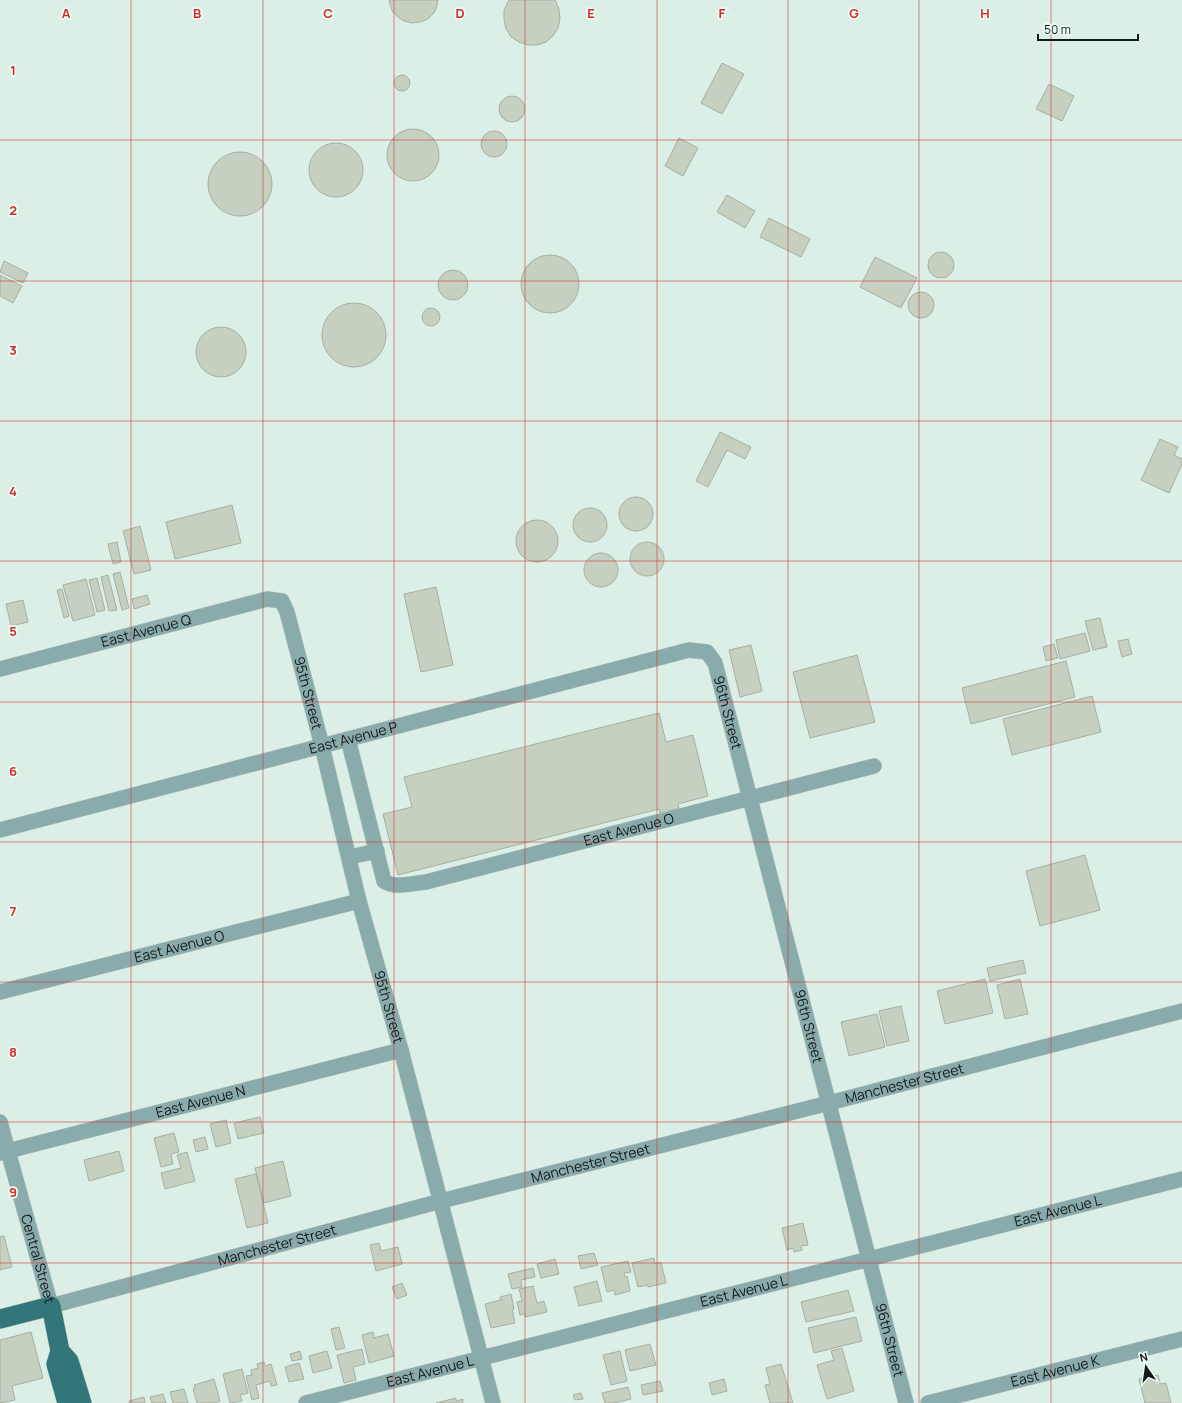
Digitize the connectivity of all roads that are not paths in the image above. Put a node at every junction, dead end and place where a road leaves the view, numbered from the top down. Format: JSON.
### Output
{"nodes":[{"id":1,"x":286,"y":610,"type":"joint"},
{"id":2,"x":707,"y":652,"type":"joint"},
{"id":3,"x":0,"y":669,"type":"edge"},
{"id":4,"x":348,"y":739,"type":"junction"},
{"id":5,"x":322,"y":746,"type":"junction"},
{"id":6,"x":874,"y":766,"type":"dead end"},
{"id":7,"x":749,"y":798,"type":"junction"},
{"id":8,"x":0,"y":830,"type":"edge"},
{"id":9,"x":377,"y":851,"type":"junction"},
{"id":10,"x":350,"y":858,"type":"junction"},
{"id":11,"x":359,"y":901,"type":"junction"},
{"id":12,"x":0,"y":992,"type":"edge"},
{"id":13,"x":1182,"y":1011,"type":"edge"},
{"id":14,"x":401,"y":1050,"type":"junction"},
{"id":15,"x":829,"y":1103,"type":"junction"},
{"id":16,"x":0,"y":1122,"type":"edge"},
{"id":17,"x":4,"y":1152,"type":"edge"},
{"id":18,"x":1182,"y":1179,"type":"edge"},
{"id":19,"x":441,"y":1201,"type":"junction"},
{"id":20,"x":869,"y":1258,"type":"junction"},
{"id":21,"x":51,"y":1306,"type":"junction"},
{"id":22,"x":0,"y":1319,"type":"edge"},
{"id":23,"x":1182,"y":1338,"type":"edge"},
{"id":24,"x":60,"y":1351,"type":"junction"},
{"id":25,"x":482,"y":1358,"type":"junction"},
{"id":26,"x":67,"y":1403,"type":"edge"},
{"id":27,"x":82,"y":1403,"type":"edge"},
{"id":28,"x":306,"y":1403,"type":"edge"},
{"id":29,"x":493,"y":1403,"type":"edge"},
{"id":30,"x":906,"y":1403,"type":"edge"},
{"id":31,"x":928,"y":1403,"type":"edge"}],
"edges":[{"from":1,"to":3,"type":"street","name":"East Avenue Q"},
{"from":1,"to":5,"type":"street","name":"95th Street"},
{"from":2,"to":4,"type":"street","name":"East Avenue P"},
{"from":2,"to":7,"type":"street","name":"96th Street"},
{"from":4,"to":5,"type":"street","name":"East Avenue P"},
{"from":4,"to":9,"type":"street"},
{"from":5,"to":8,"type":"street","name":"East Avenue P"},
{"from":5,"to":10,"type":"street","name":"95th Street"},
{"from":6,"to":7,"type":"street","name":"East Avenue O"},
{"from":7,"to":9,"type":"street","name":"East Avenue O"},
{"from":7,"to":15,"type":"street","name":"96th Street"},
{"from":9,"to":10,"type":"street"},
{"from":10,"to":11,"type":"street","name":"95th Street"},
{"from":11,"to":12,"type":"street","name":"East Avenue O"},
{"from":11,"to":14,"type":"street","name":"95th Street"},
{"from":13,"to":15,"type":"street","name":"Manchester Street"},
{"from":14,"to":17,"type":"street","name":"East Avenue N"},
{"from":14,"to":19,"type":"street","name":"95th Street"},
{"from":15,"to":19,"type":"street","name":"Manchester Street"},
{"from":15,"to":20,"type":"street","name":"96th Street"},
{"from":16,"to":17,"type":"street","name":"Central Street"},
{"from":17,"to":21,"type":"street","name":"Central Street"},
{"from":18,"to":20,"type":"street","name":"East Avenue L"},
{"from":19,"to":21,"type":"street","name":"Manchester Street"},
{"from":19,"to":25,"type":"street","name":"95th Street"},
{"from":20,"to":25,"type":"street","name":"East Avenue L"},
{"from":20,"to":30,"type":"street","name":"96th Street"},
{"from":21,"to":22,"type":"main road","name":"Manchester Street"},
{"from":21,"to":24,"type":"main road","name":"Central Street"},
{"from":23,"to":31,"type":"street","name":"East Avenue K"},
{"from":24,"to":26,"type":"main road","name":"Central Street"},
{"from":24,"to":27,"type":"main road","name":"Central Street"},
{"from":25,"to":28,"type":"street","name":"East Avenue L"},
{"from":25,"to":29,"type":"street","name":"95th Street"}]}
